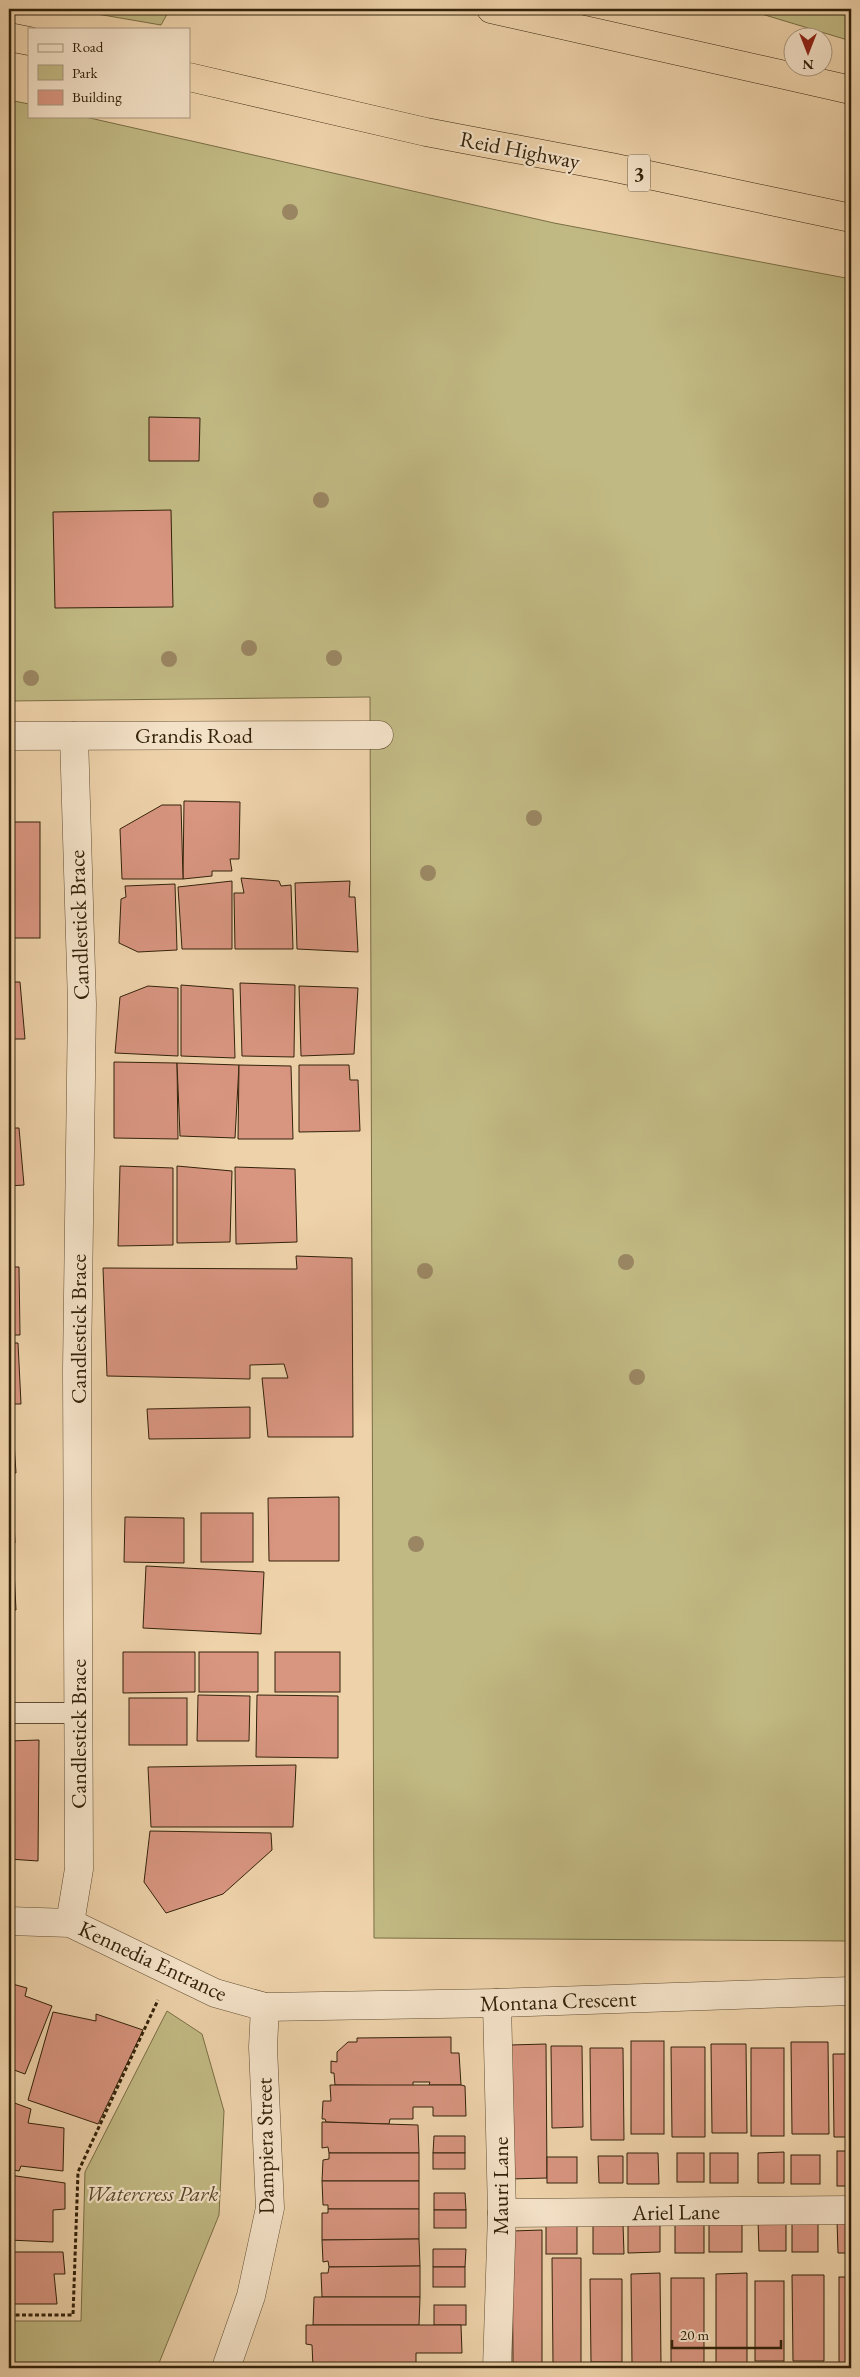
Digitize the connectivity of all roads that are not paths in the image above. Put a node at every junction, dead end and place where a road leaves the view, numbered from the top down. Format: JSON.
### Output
{"nodes":[{"id":1,"x":491,"y":9,"type":"edge"},
{"id":2,"x":9,"y":37,"type":"edge"},
{"id":3,"x":28,"y":41,"type":"edge"},
{"id":4,"x":190,"y":77,"type":"edge"},
{"id":5,"x":851,"y":90,"type":"edge"},
{"id":6,"x":851,"y":218,"type":"edge"},
{"id":7,"x":379,"y":735,"type":"dead end"},
{"id":8,"x":9,"y":736,"type":"edge"},
{"id":9,"x":74,"y":736,"type":"junction"},
{"id":10,"x":9,"y":1713,"type":"edge"},
{"id":11,"x":79,"y":1714,"type":"junction"},
{"id":12,"x":9,"y":1920,"type":"edge"},
{"id":13,"x":70,"y":1923,"type":"junction"},
{"id":14,"x":851,"y":1991,"type":"edge"},
{"id":15,"x":497,"y":2003,"type":"junction"},
{"id":16,"x":266,"y":2007,"type":"junction"},
{"id":17,"x":851,"y":2210,"type":"edge"},
{"id":18,"x":502,"y":2213,"type":"junction"},
{"id":19,"x":226,"y":2368,"type":"edge"},
{"id":20,"x":497,"y":2368,"type":"edge"}],
"edges":[{"from":1,"to":5,"type":"highway"},
{"from":2,"to":3,"type":"highway"},
{"from":4,"to":6,"type":"highway","name":"Reid Highway","number":"3"},
{"from":7,"to":9,"type":"street","name":"Grandis Road"},
{"from":8,"to":9,"type":"street","name":"Grandis Road"},
{"from":9,"to":11,"type":"street","name":"Candlestick Brace"},
{"from":10,"to":11,"type":"lane"},
{"from":11,"to":13,"type":"street","name":"Candlestick Brace"},
{"from":12,"to":13,"type":"street","name":"Kennedia Entrance"},
{"from":13,"to":16,"type":"street","name":"Kennedia Entrance"},
{"from":14,"to":15,"type":"street","name":"Montana Crescent"},
{"from":15,"to":16,"type":"street","name":"Montana Crescent"},
{"from":15,"to":18,"type":"street","name":"Mauri Lane"},
{"from":16,"to":19,"type":"street","name":"Dampiera Street"},
{"from":17,"to":18,"type":"street","name":"Ariel Lane"},
{"from":18,"to":20,"type":"street","name":"Mauri Lane"}]}
